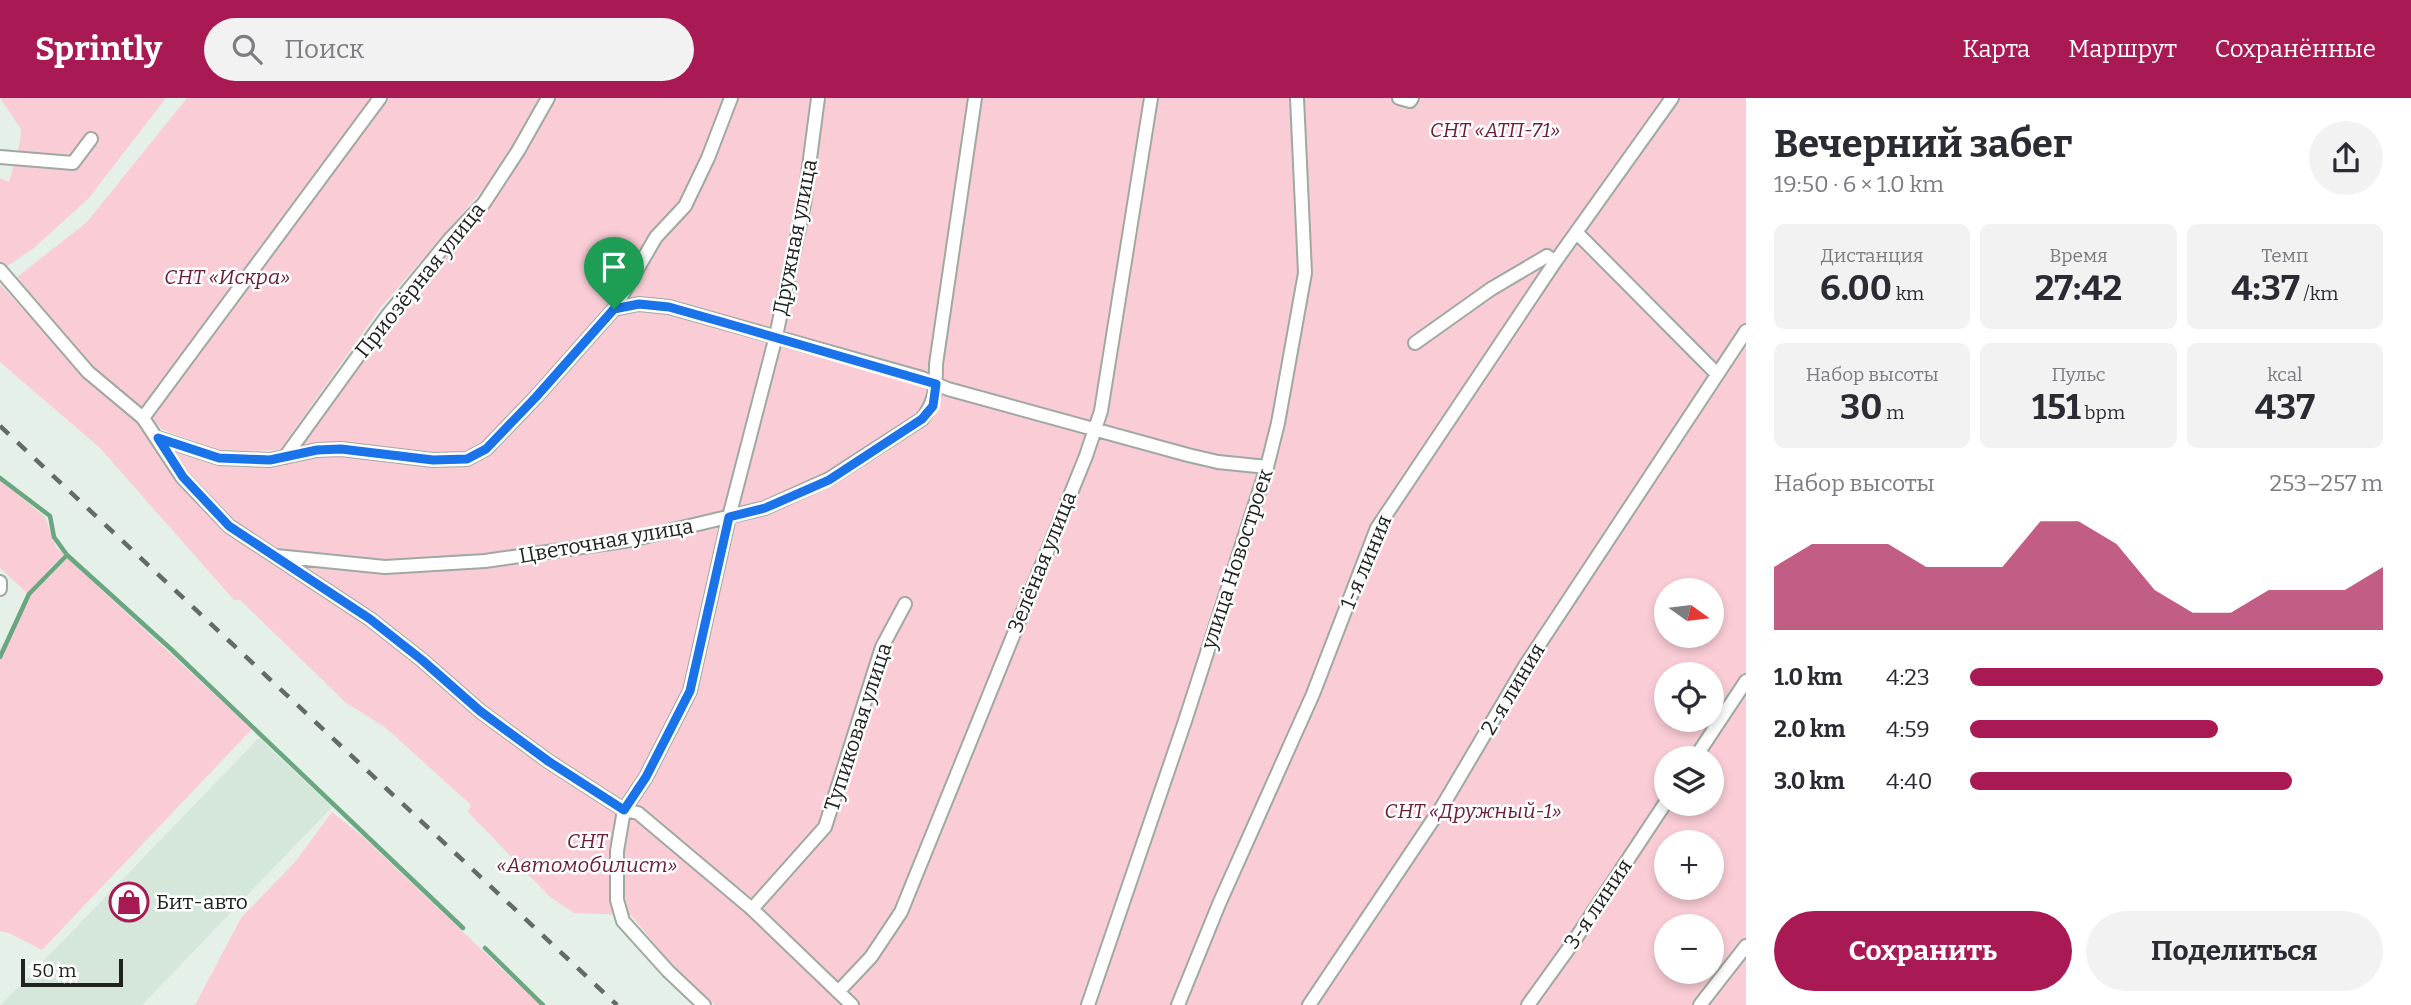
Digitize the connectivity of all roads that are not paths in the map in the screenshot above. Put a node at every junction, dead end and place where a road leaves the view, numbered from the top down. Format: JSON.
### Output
{"nodes":[{"id":1,"x":380,"y":98,"type":"edge"},
{"id":2,"x":548,"y":98,"type":"edge"},
{"id":3,"x":731,"y":98,"type":"edge"},
{"id":4,"x":818,"y":98,"type":"edge"},
{"id":5,"x":975,"y":98,"type":"edge"},
{"id":6,"x":1151,"y":98,"type":"edge"},
{"id":7,"x":1297,"y":98,"type":"edge"},
{"id":8,"x":1672,"y":98,"type":"edge"},
{"id":9,"x":91,"y":139,"type":"dead end"},
{"id":10,"x":0,"y":157,"type":"edge"},
{"id":11,"x":1577,"y":233,"type":"junction"},
{"id":12,"x":1555,"y":262,"type":"junction"},
{"id":13,"x":0,"y":270,"type":"edge"},
{"id":14,"x":614,"y":309,"type":"junction"},
{"id":15,"x":1746,"y":331,"type":"edge"},
{"id":16,"x":776,"y":336,"type":"junction"},
{"id":17,"x":1415,"y":343,"type":"dead end"},
{"id":18,"x":1717,"y":374,"type":"junction"},
{"id":19,"x":936,"y":384,"type":"junction"},
{"id":20,"x":143,"y":418,"type":"junction"},
{"id":21,"x":1094,"y":429,"type":"junction"},
{"id":22,"x":158,"y":438,"type":"junction"},
{"id":23,"x":285,"y":457,"type":"junction"},
{"id":24,"x":1267,"y":467,"type":"junction"},
{"id":25,"x":729,"y":517,"type":"junction"},
{"id":26,"x":273,"y":556,"type":"junction"},
{"id":27,"x":905,"y":604,"type":"dead end"},
{"id":28,"x":1746,"y":681,"type":"edge"},
{"id":29,"x":1703,"y":746,"type":"edge"},
{"id":30,"x":624,"y":810,"type":"junction"},
{"id":31,"x":1657,"y":816,"type":"edge"},
{"id":32,"x":752,"y":909,"type":"junction"},
{"id":33,"x":1746,"y":946,"type":"edge"},
{"id":34,"x":838,"y":992,"type":"junction"},
{"id":35,"x":704,"y":1005,"type":"edge"},
{"id":36,"x":852,"y":1005,"type":"edge"},
{"id":37,"x":1088,"y":1005,"type":"edge"},
{"id":38,"x":1178,"y":1005,"type":"edge"},
{"id":39,"x":1309,"y":1005,"type":"edge"},
{"id":40,"x":1528,"y":1005,"type":"edge"},
{"id":41,"x":1700,"y":1005,"type":"edge"}],
"edges":[{"from":1,"to":20,"type":"street"},
{"from":2,"to":23,"type":"street","name":"Приозёрная улица"},
{"from":3,"to":14,"type":"street"},
{"from":4,"to":16,"type":"street","name":"Дружная улица"},
{"from":5,"to":19,"type":"street","name":"Цветочная улица"},
{"from":6,"to":21,"type":"street","name":"Зелёная улица"},
{"from":7,"to":24,"type":"street","name":"улица Новостроек"},
{"from":8,"to":11,"type":"street"},
{"from":9,"to":10,"type":"street"},
{"from":11,"to":12,"type":"street","name":"1-я линия"},
{"from":11,"to":18,"type":"street"},
{"from":12,"to":17,"type":"street"},
{"from":12,"to":38,"type":"street","name":"1-я линия"},
{"from":13,"to":20,"type":"street"},
{"from":14,"to":16,"type":"street"},
{"from":14,"to":23,"type":"street"},
{"from":15,"to":18,"type":"street","name":"2-я линия"},
{"from":16,"to":19,"type":"street"},
{"from":16,"to":25,"type":"street","name":"Дружная улица"},
{"from":18,"to":39,"type":"street","name":"2-я линия"},
{"from":19,"to":21,"type":"street"},
{"from":19,"to":25,"type":"street","name":"Цветочная улица"},
{"from":20,"to":22,"type":"street"},
{"from":21,"to":24,"type":"street"},
{"from":21,"to":34,"type":"street","name":"Зелёная улица"},
{"from":22,"to":23,"type":"street"},
{"from":22,"to":26,"type":"street"},
{"from":24,"to":37,"type":"street","name":"улица Новостроек"},
{"from":25,"to":26,"type":"street","name":"Цветочная улица"},
{"from":25,"to":30,"type":"street","name":"Дружная улица"},
{"from":26,"to":30,"type":"street"},
{"from":27,"to":32,"type":"street","name":"Тупиковая улица"},
{"from":28,"to":29,"type":"street"},
{"from":30,"to":32,"type":"street"},
{"from":30,"to":35,"type":"street"},
{"from":31,"to":40,"type":"street","name":"3-я линия"},
{"from":32,"to":34,"type":"street"},
{"from":33,"to":41,"type":"street"},
{"from":34,"to":36,"type":"street"}]}
